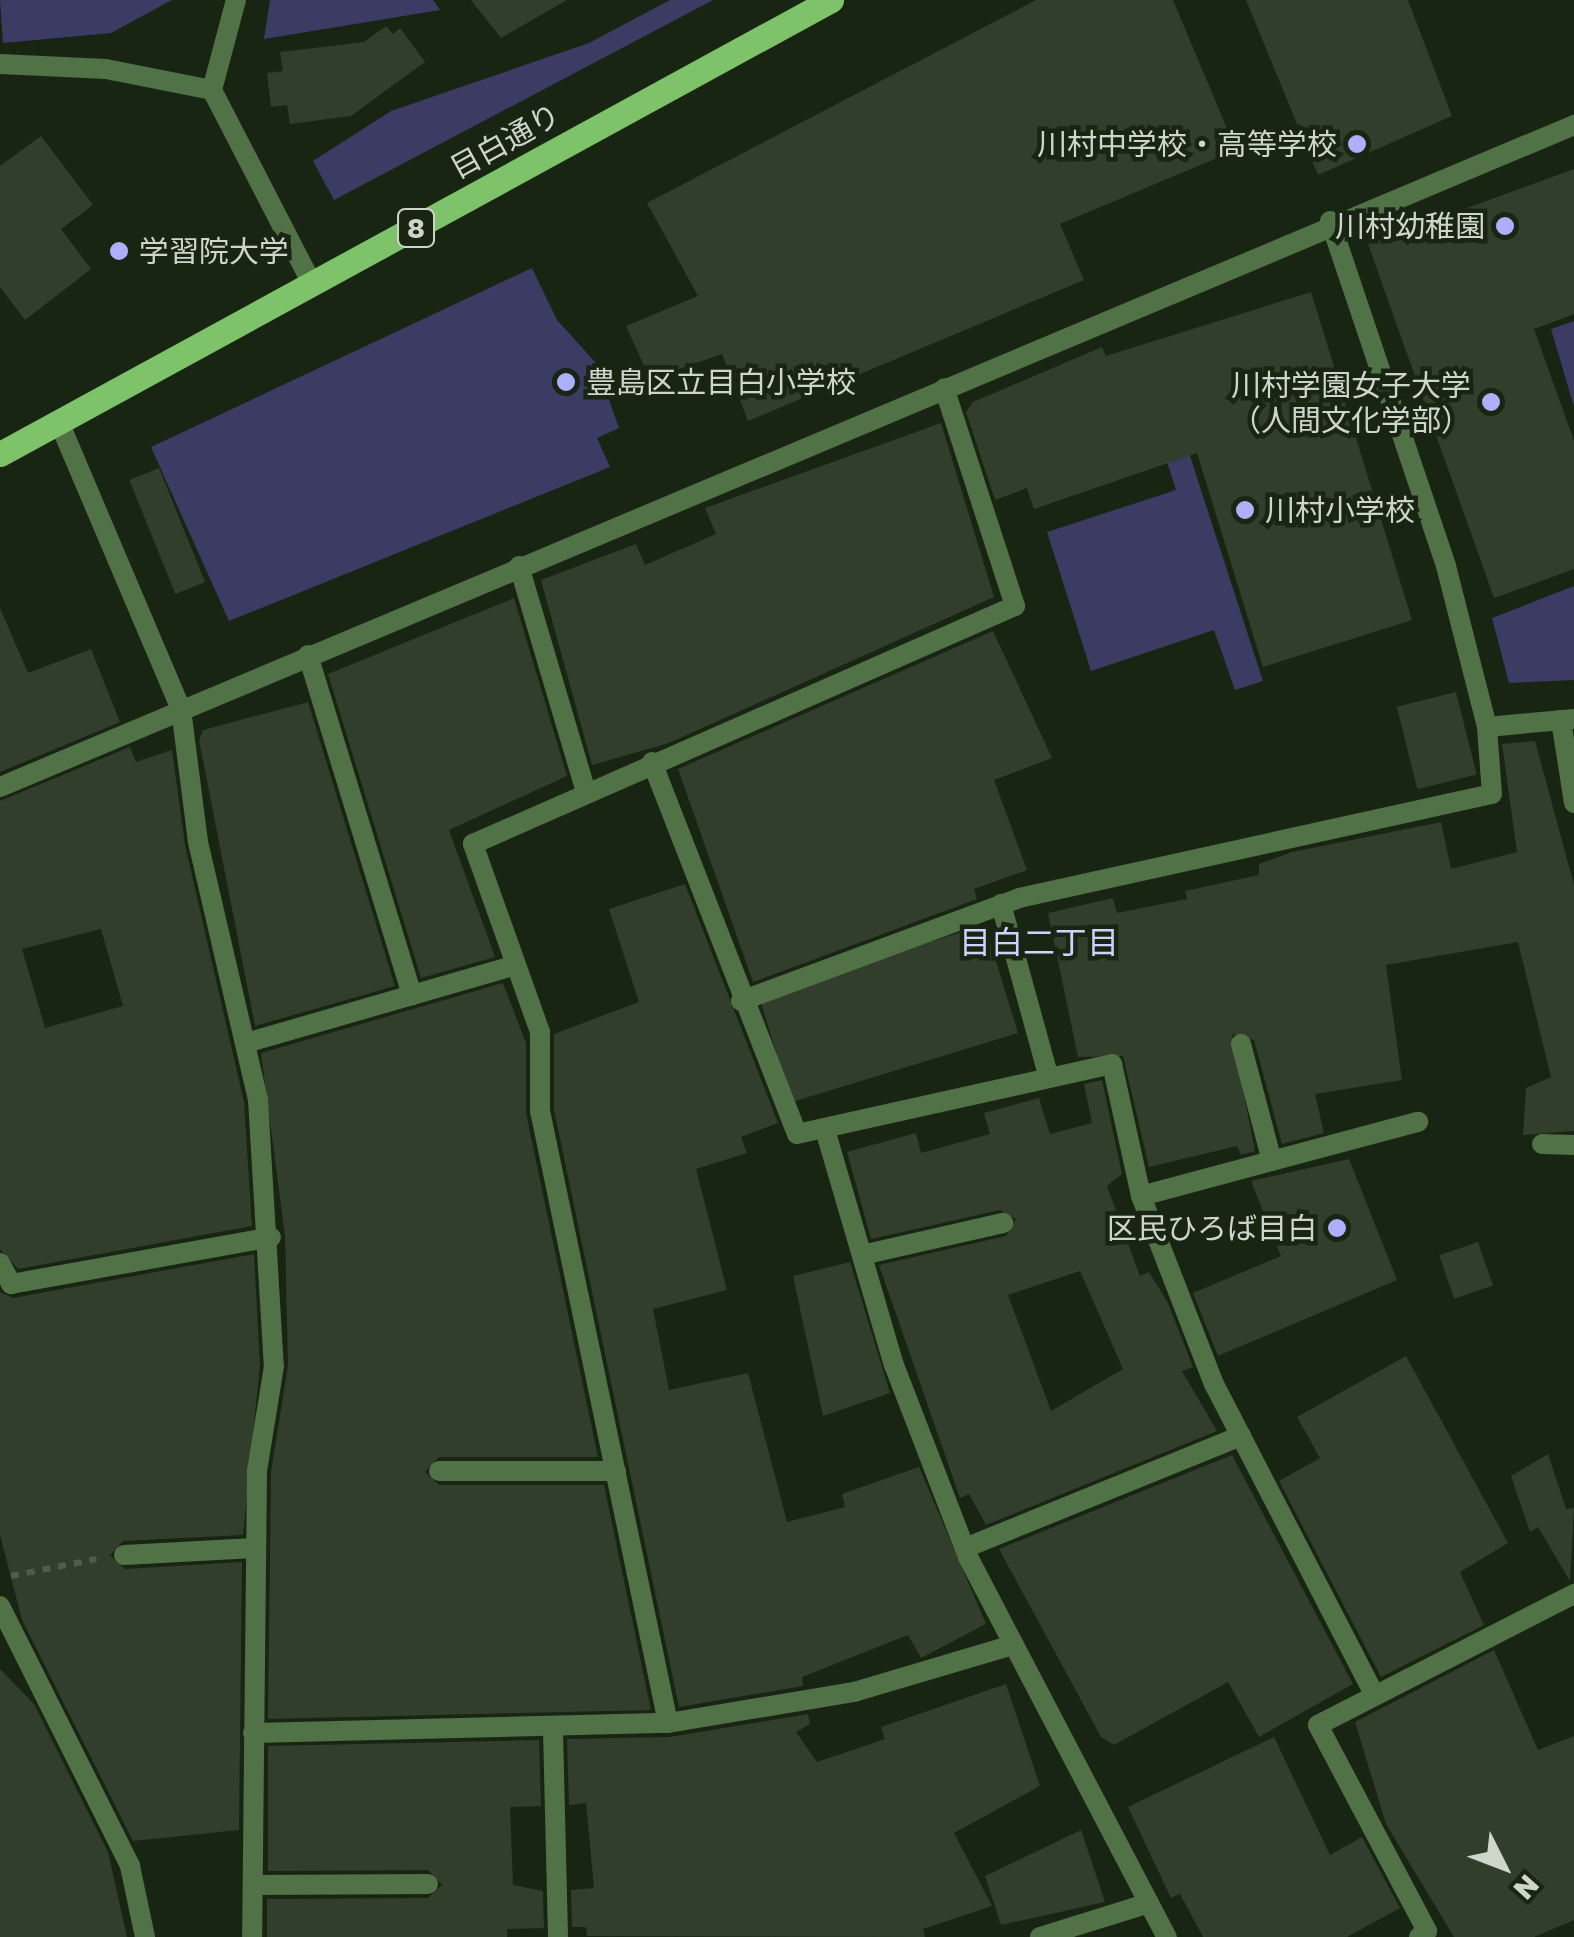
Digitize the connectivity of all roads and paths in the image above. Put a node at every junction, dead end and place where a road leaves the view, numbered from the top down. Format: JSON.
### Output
{"nodes":[{"id":1,"x":236,"y":0,"type":"edge"},
{"id":2,"x":831,"y":0,"type":"edge"},
{"id":3,"x":0,"y":64,"type":"edge"},
{"id":4,"x":212,"y":90,"type":"junction"},
{"id":5,"x":1574,"y":126,"type":"edge"},
{"id":6,"x":1330,"y":221,"type":"junction"},
{"id":7,"x":312,"y":284,"type":"junction"},
{"id":8,"x":944,"y":388,"type":"junction"},
{"id":9,"x":59,"y":422,"type":"junction"},
{"id":10,"x":0,"y":454,"type":"edge"},
{"id":11,"x":519,"y":566,"type":"junction"},
{"id":12,"x":308,"y":656,"type":"junction"},
{"id":13,"x":182,"y":709,"type":"junction"},
{"id":14,"x":1568,"y":720,"type":"edge"},
{"id":15,"x":1487,"y":727,"type":"junction"},
{"id":16,"x":652,"y":762,"type":"junction"},
{"id":17,"x":0,"y":787,"type":"edge"},
{"id":18,"x":586,"y":792,"type":"junction"},
{"id":19,"x":1574,"y":803,"type":"edge"},
{"id":20,"x":1000,"y":904,"type":"junction"},
{"id":21,"x":512,"y":966,"type":"junction"},
{"id":22,"x":412,"y":996,"type":"junction"},
{"id":23,"x":742,"y":1001,"type":"junction"},
{"id":24,"x":246,"y":1043,"type":"junction"},
{"id":25,"x":1241,"y":1044,"type":"dead end"},
{"id":26,"x":1048,"y":1075,"type":"junction"},
{"id":27,"x":1418,"y":1122,"type":"dead end"},
{"id":28,"x":826,"y":1133,"type":"junction"},
{"id":29,"x":1542,"y":1144,"type":"dead end"},
{"id":30,"x":1574,"y":1145,"type":"edge"},
{"id":31,"x":1272,"y":1161,"type":"junction"},
{"id":32,"x":1141,"y":1196,"type":"junction"},
{"id":33,"x":1004,"y":1223,"type":"dead end"},
{"id":34,"x":271,"y":1237,"type":"junction"},
{"id":35,"x":862,"y":1255,"type":"junction"},
{"id":36,"x":0,"y":1263,"type":"edge"},
{"id":37,"x":1241,"y":1436,"type":"junction"},
{"id":38,"x":439,"y":1471,"type":"dead end"},
{"id":39,"x":616,"y":1472,"type":"junction"},
{"id":40,"x":255,"y":1548,"type":"junction"},
{"id":41,"x":965,"y":1548,"type":"junction"},
{"id":42,"x":124,"y":1555,"type":"joint"},
{"id":43,"x":0,"y":1580,"type":"edge"},
{"id":44,"x":1574,"y":1594,"type":"edge"},
{"id":45,"x":0,"y":1606,"type":"edge"},
{"id":46,"x":1013,"y":1645,"type":"junction"},
{"id":47,"x":1373,"y":1692,"type":"junction"},
{"id":48,"x":668,"y":1722,"type":"junction"},
{"id":49,"x":553,"y":1731,"type":"junction"},
{"id":50,"x":253,"y":1733,"type":"junction"},
{"id":51,"x":428,"y":1884,"type":"dead end"},
{"id":52,"x":253,"y":1885,"type":"junction"},
{"id":53,"x":1150,"y":1904,"type":"junction"},
{"id":54,"x":145,"y":1937,"type":"edge"},
{"id":55,"x":252,"y":1937,"type":"edge"},
{"id":56,"x":558,"y":1937,"type":"edge"},
{"id":57,"x":1040,"y":1937,"type":"edge"},
{"id":58,"x":1167,"y":1937,"type":"edge"},
{"id":59,"x":1419,"y":1937,"type":"edge"}],
"edges":[{"from":1,"to":4,"type":"street"},
{"from":2,"to":7,"type":"main road","name":"目白通り","number":"8"},
{"from":3,"to":4,"type":"street"},
{"from":4,"to":7,"type":"street"},
{"from":5,"to":6,"type":"street"},
{"from":6,"to":8,"type":"street"},
{"from":6,"to":15,"type":"street"},
{"from":7,"to":9,"type":"main road","name":"目白通り","number":"8"},
{"from":8,"to":11,"type":"street"},
{"from":8,"to":16,"type":"street"},
{"from":9,"to":10,"type":"main road","name":"目白通り","number":"8"},
{"from":9,"to":13,"type":"street"},
{"from":11,"to":12,"type":"street"},
{"from":11,"to":18,"type":"street"},
{"from":12,"to":13,"type":"street"},
{"from":12,"to":22,"type":"street"},
{"from":13,"to":17,"type":"street"},
{"from":13,"to":24,"type":"street"},
{"from":14,"to":15,"type":"street"},
{"from":14,"to":19,"type":"street"},
{"from":15,"to":20,"type":"street"},
{"from":16,"to":18,"type":"street"},
{"from":16,"to":23,"type":"street"},
{"from":18,"to":21,"type":"street"},
{"from":20,"to":23,"type":"street"},
{"from":20,"to":26,"type":"street"},
{"from":21,"to":22,"type":"street"},
{"from":21,"to":39,"type":"street"},
{"from":22,"to":24,"type":"street"},
{"from":23,"to":28,"type":"street"},
{"from":24,"to":34,"type":"street"},
{"from":25,"to":31,"type":"street"},
{"from":26,"to":28,"type":"street"},
{"from":26,"to":32,"type":"street"},
{"from":27,"to":31,"type":"street"},
{"from":28,"to":35,"type":"street"},
{"from":29,"to":30,"type":"street"},
{"from":31,"to":32,"type":"street"},
{"from":32,"to":37,"type":"street"},
{"from":33,"to":35,"type":"street"},
{"from":34,"to":36,"type":"street"},
{"from":34,"to":40,"type":"street"},
{"from":35,"to":41,"type":"street"},
{"from":37,"to":41,"type":"street"},
{"from":37,"to":47,"type":"street"},
{"from":38,"to":39,"type":"street"},
{"from":39,"to":48,"type":"street"},
{"from":40,"to":42,"type":"street"},
{"from":40,"to":50,"type":"street"},
{"from":41,"to":46,"type":"street"},
{"from":42,"to":43,"type":"path"},
{"from":44,"to":47,"type":"street"},
{"from":45,"to":54,"type":"street"},
{"from":46,"to":48,"type":"street"},
{"from":46,"to":53,"type":"street"},
{"from":47,"to":59,"type":"street"},
{"from":48,"to":49,"type":"street"},
{"from":49,"to":50,"type":"street"},
{"from":49,"to":56,"type":"street"},
{"from":50,"to":52,"type":"street"},
{"from":51,"to":52,"type":"street"},
{"from":52,"to":55,"type":"street"},
{"from":53,"to":57,"type":"street"},
{"from":53,"to":58,"type":"street"}]}
